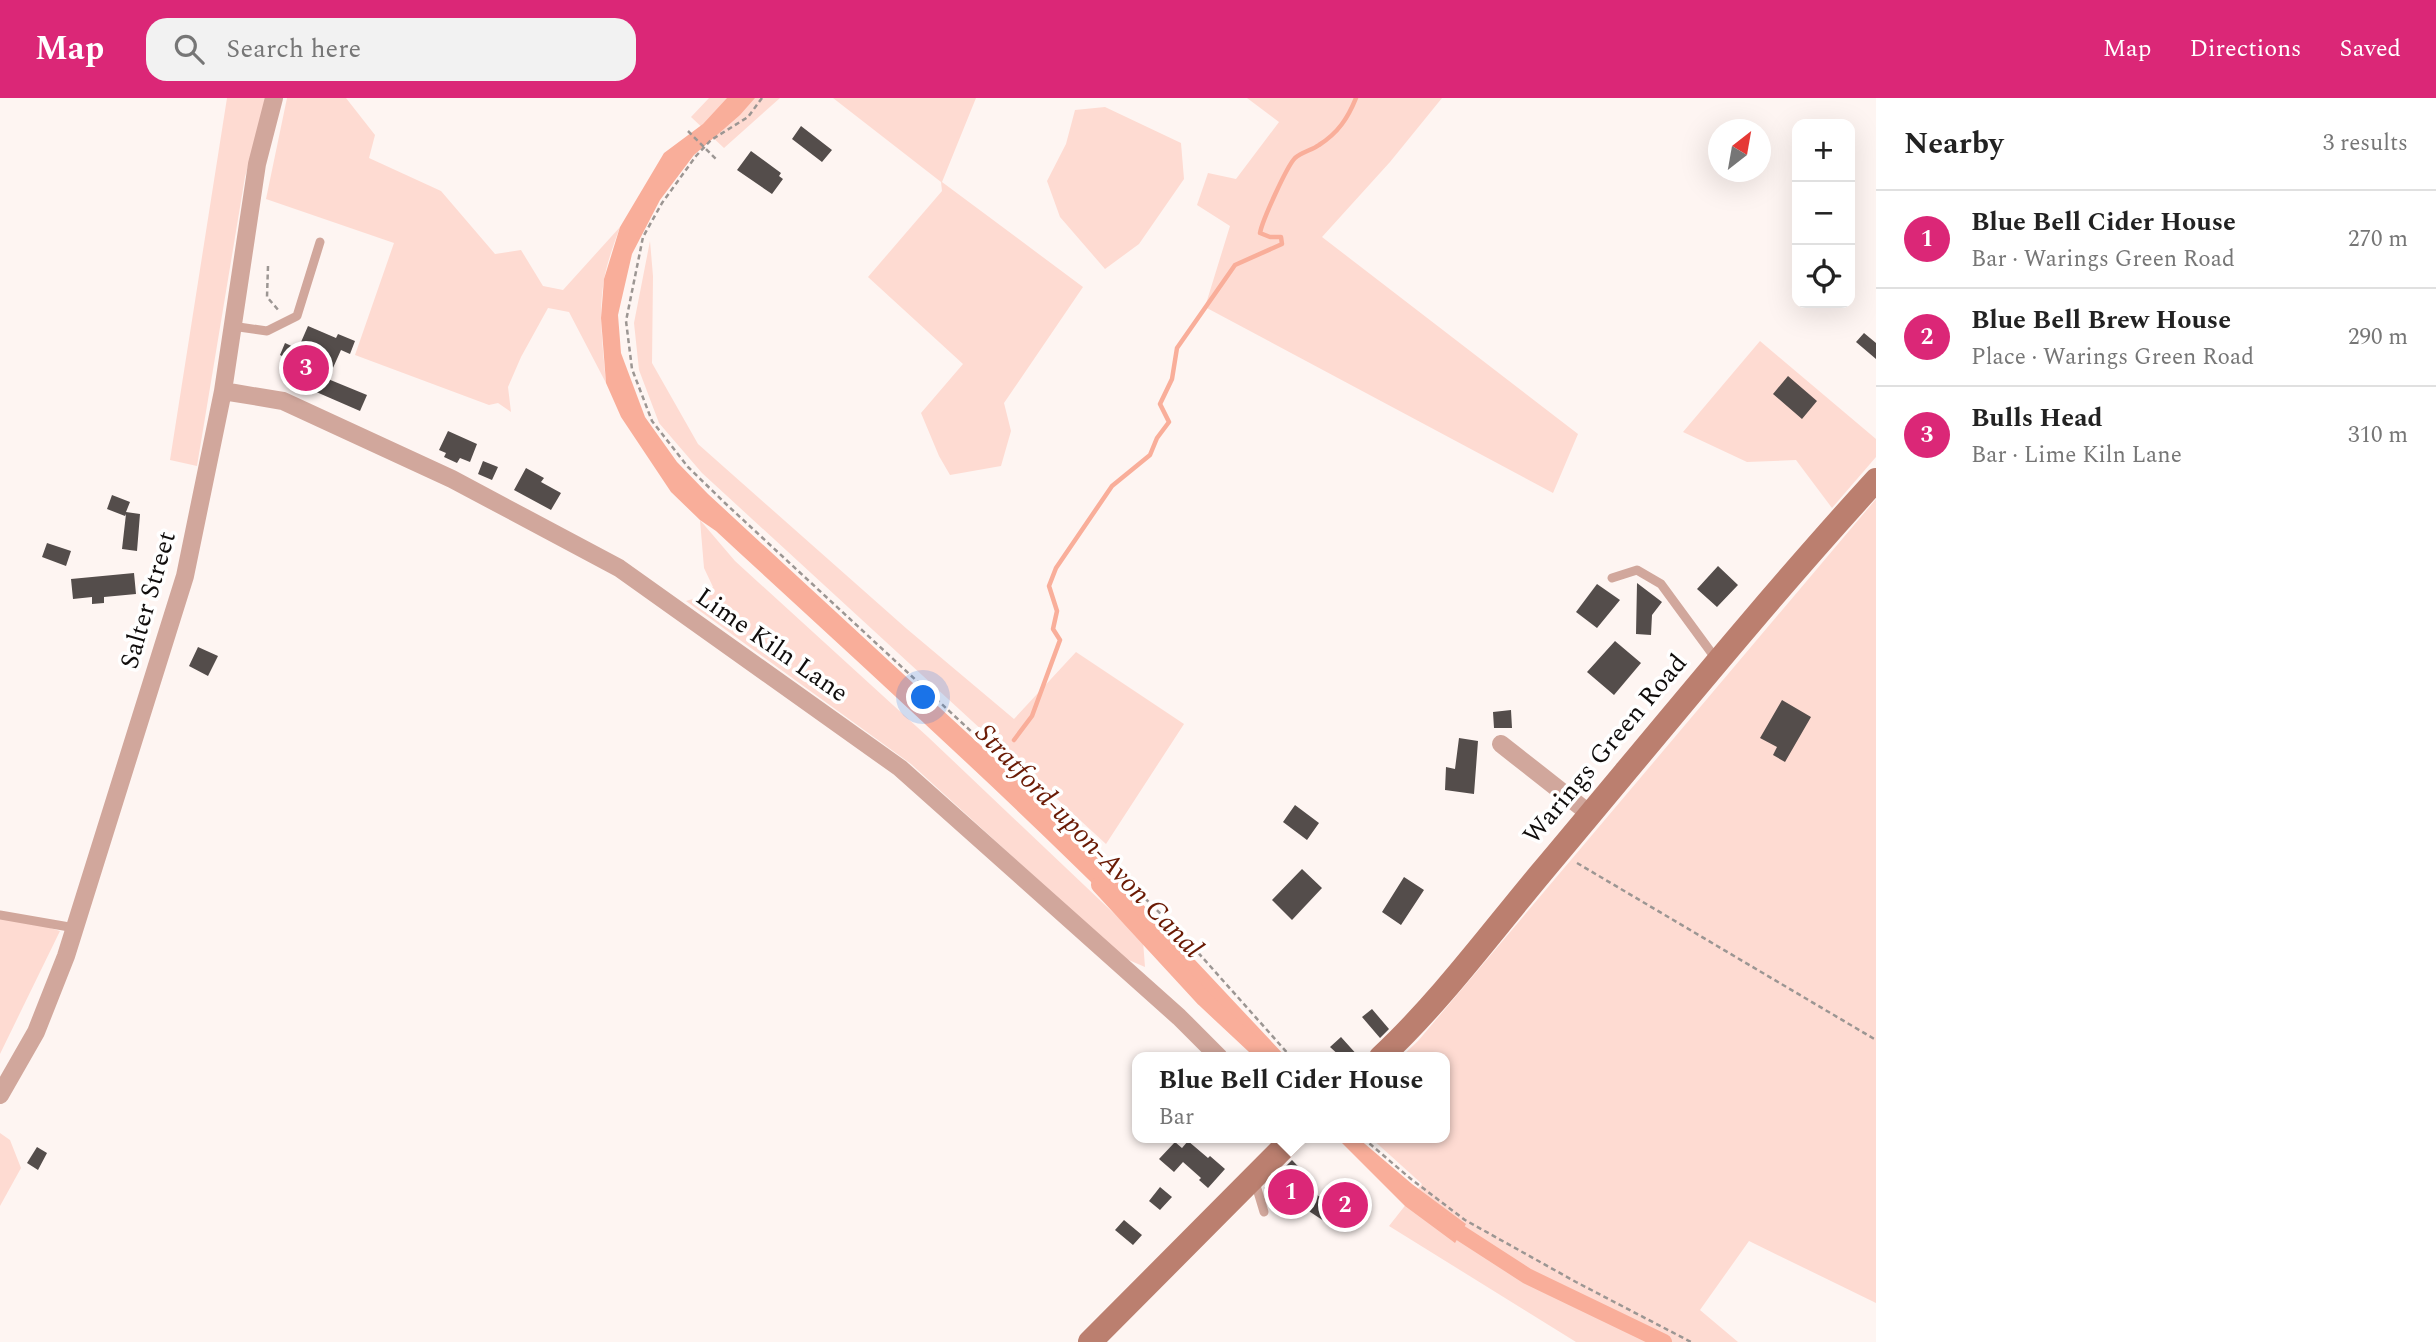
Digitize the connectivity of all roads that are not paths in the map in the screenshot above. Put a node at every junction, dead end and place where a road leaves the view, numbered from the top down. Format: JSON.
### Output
{"nodes":[{"id":1,"x":274,"y":98,"type":"edge"},
{"id":2,"x":320,"y":243,"type":"dead end"},
{"id":3,"x":232,"y":326,"type":"junction"},
{"id":4,"x":223,"y":391,"type":"junction"},
{"id":5,"x":1876,"y":480,"type":"edge"},
{"id":6,"x":1612,"y":578,"type":"dead end"},
{"id":7,"x":1717,"y":661,"type":"junction"},
{"id":8,"x":1501,"y":744,"type":"dead end"},
{"id":9,"x":1590,"y":814,"type":"junction"},
{"id":10,"x":0,"y":915,"type":"edge"},
{"id":11,"x":75,"y":928,"type":"junction"},
{"id":12,"x":1214,"y":1052,"type":"edge"},
{"id":13,"x":1386,"y":1052,"type":"edge"},
{"id":14,"x":0,"y":1095,"type":"edge"},
{"id":15,"x":1272,"y":1147,"type":"edge"},
{"id":16,"x":1253,"y":1177,"type":"junction"},
{"id":17,"x":1264,"y":1212,"type":"dead end"},
{"id":18,"x":1090,"y":1342,"type":"edge"}],
"edges":[{"from":1,"to":3,"type":"street","name":"Salter Street"},
{"from":2,"to":3,"type":"lane"},
{"from":3,"to":4,"type":"street","name":"Salter Street"},
{"from":4,"to":11,"type":"street","name":"Salter Street"},
{"from":4,"to":12,"type":"street","name":"Lime Kiln Lane"},
{"from":5,"to":7,"type":"street","name":"Warings Green Road"},
{"from":6,"to":7,"type":"lane"},
{"from":7,"to":9,"type":"street","name":"Warings Green Road"},
{"from":8,"to":9,"type":"street"},
{"from":9,"to":13,"type":"street","name":"Warings Green Road"},
{"from":10,"to":11,"type":"lane"},
{"from":11,"to":14,"type":"street","name":"Salter Street"},
{"from":15,"to":16,"type":"street"},
{"from":16,"to":17,"type":"lane"},
{"from":16,"to":18,"type":"street"}]}
